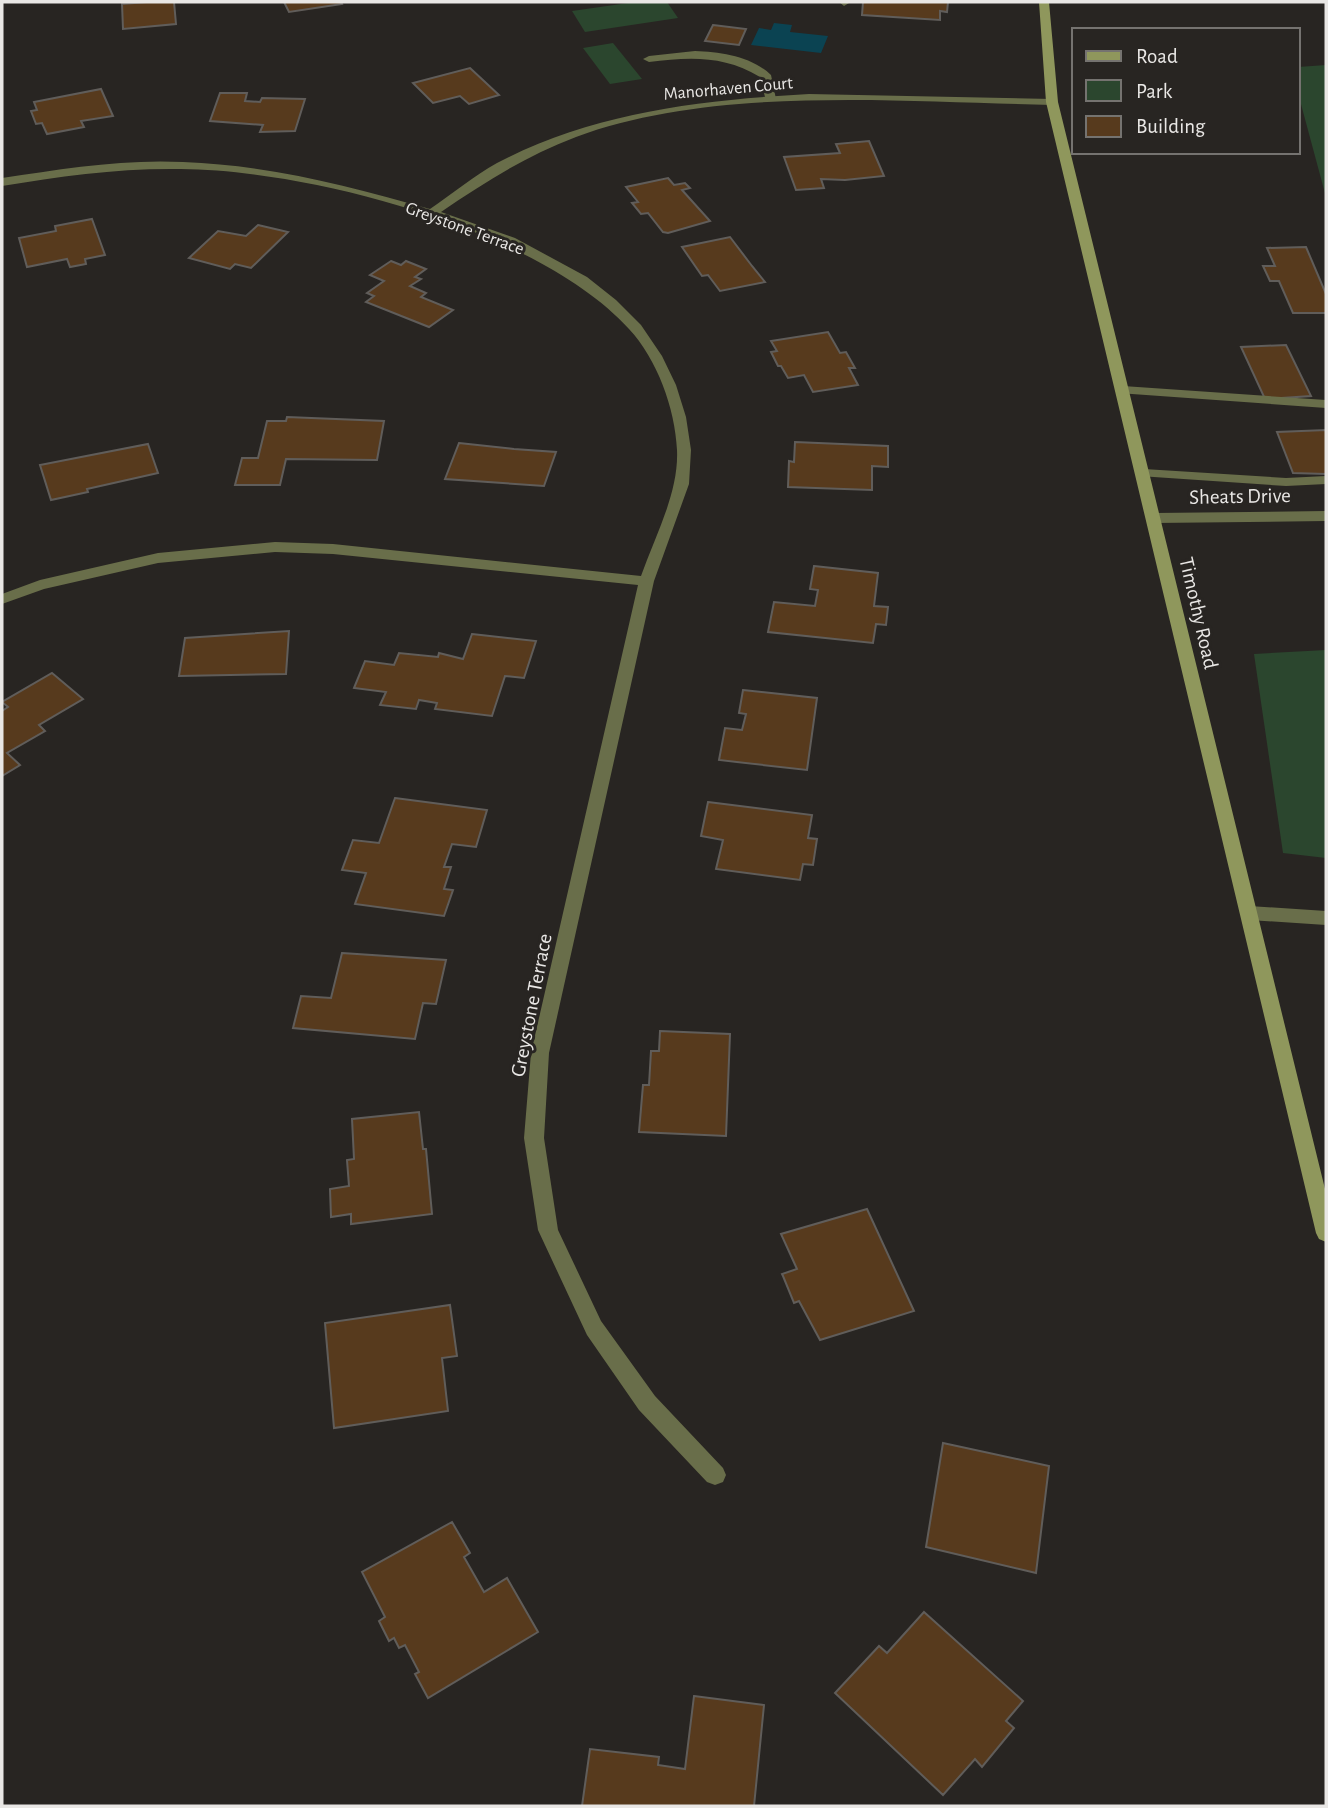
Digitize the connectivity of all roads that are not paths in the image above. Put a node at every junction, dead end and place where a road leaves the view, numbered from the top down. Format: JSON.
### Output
{"nodes":[{"id":1,"x":1044,"y":2,"type":"edge"},
{"id":2,"x":649,"y":59,"type":"dead end"},
{"id":3,"x":771,"y":99,"type":"junction"},
{"id":4,"x":1052,"y":102,"type":"junction"},
{"id":5,"x":2,"y":182,"type":"edge"},
{"id":6,"x":432,"y":213,"type":"junction"},
{"id":7,"x":1122,"y":390,"type":"junction"},
{"id":8,"x":1326,"y":404,"type":"edge"},
{"id":9,"x":1144,"y":473,"type":"junction"},
{"id":10,"x":1326,"y":480,"type":"edge"},
{"id":11,"x":1326,"y":516,"type":"edge"},
{"id":12,"x":1154,"y":518,"type":"junction"},
{"id":13,"x":646,"y":581,"type":"junction"},
{"id":14,"x":2,"y":599,"type":"edge"},
{"id":15,"x":1249,"y":913,"type":"junction"},
{"id":16,"x":1326,"y":918,"type":"edge"},
{"id":17,"x":1326,"y":1233,"type":"edge"},
{"id":18,"x":715,"y":1475,"type":"dead end"}],
"edges":[{"from":1,"to":4,"type":"main road","name":"Timothy Road"},
{"from":2,"to":3,"type":"street"},
{"from":3,"to":4,"type":"street","name":"Manorhaven Court"},
{"from":3,"to":6,"type":"street","name":"Manorhaven Court"},
{"from":4,"to":7,"type":"main road","name":"Timothy Road"},
{"from":5,"to":6,"type":"street","name":"Greystone Terrace"},
{"from":6,"to":13,"type":"street","name":"Greystone Terrace"},
{"from":7,"to":8,"type":"street"},
{"from":7,"to":9,"type":"main road","name":"Timothy Road"},
{"from":9,"to":10,"type":"street"},
{"from":9,"to":12,"type":"main road","name":"Timothy Road"},
{"from":11,"to":12,"type":"street","name":"Sheats Drive"},
{"from":12,"to":15,"type":"main road","name":"Timothy Road"},
{"from":13,"to":14,"type":"street"},
{"from":13,"to":18,"type":"street","name":"Greystone Terrace"},
{"from":15,"to":16,"type":"street"},
{"from":15,"to":17,"type":"main road","name":"Timothy Road"}]}
